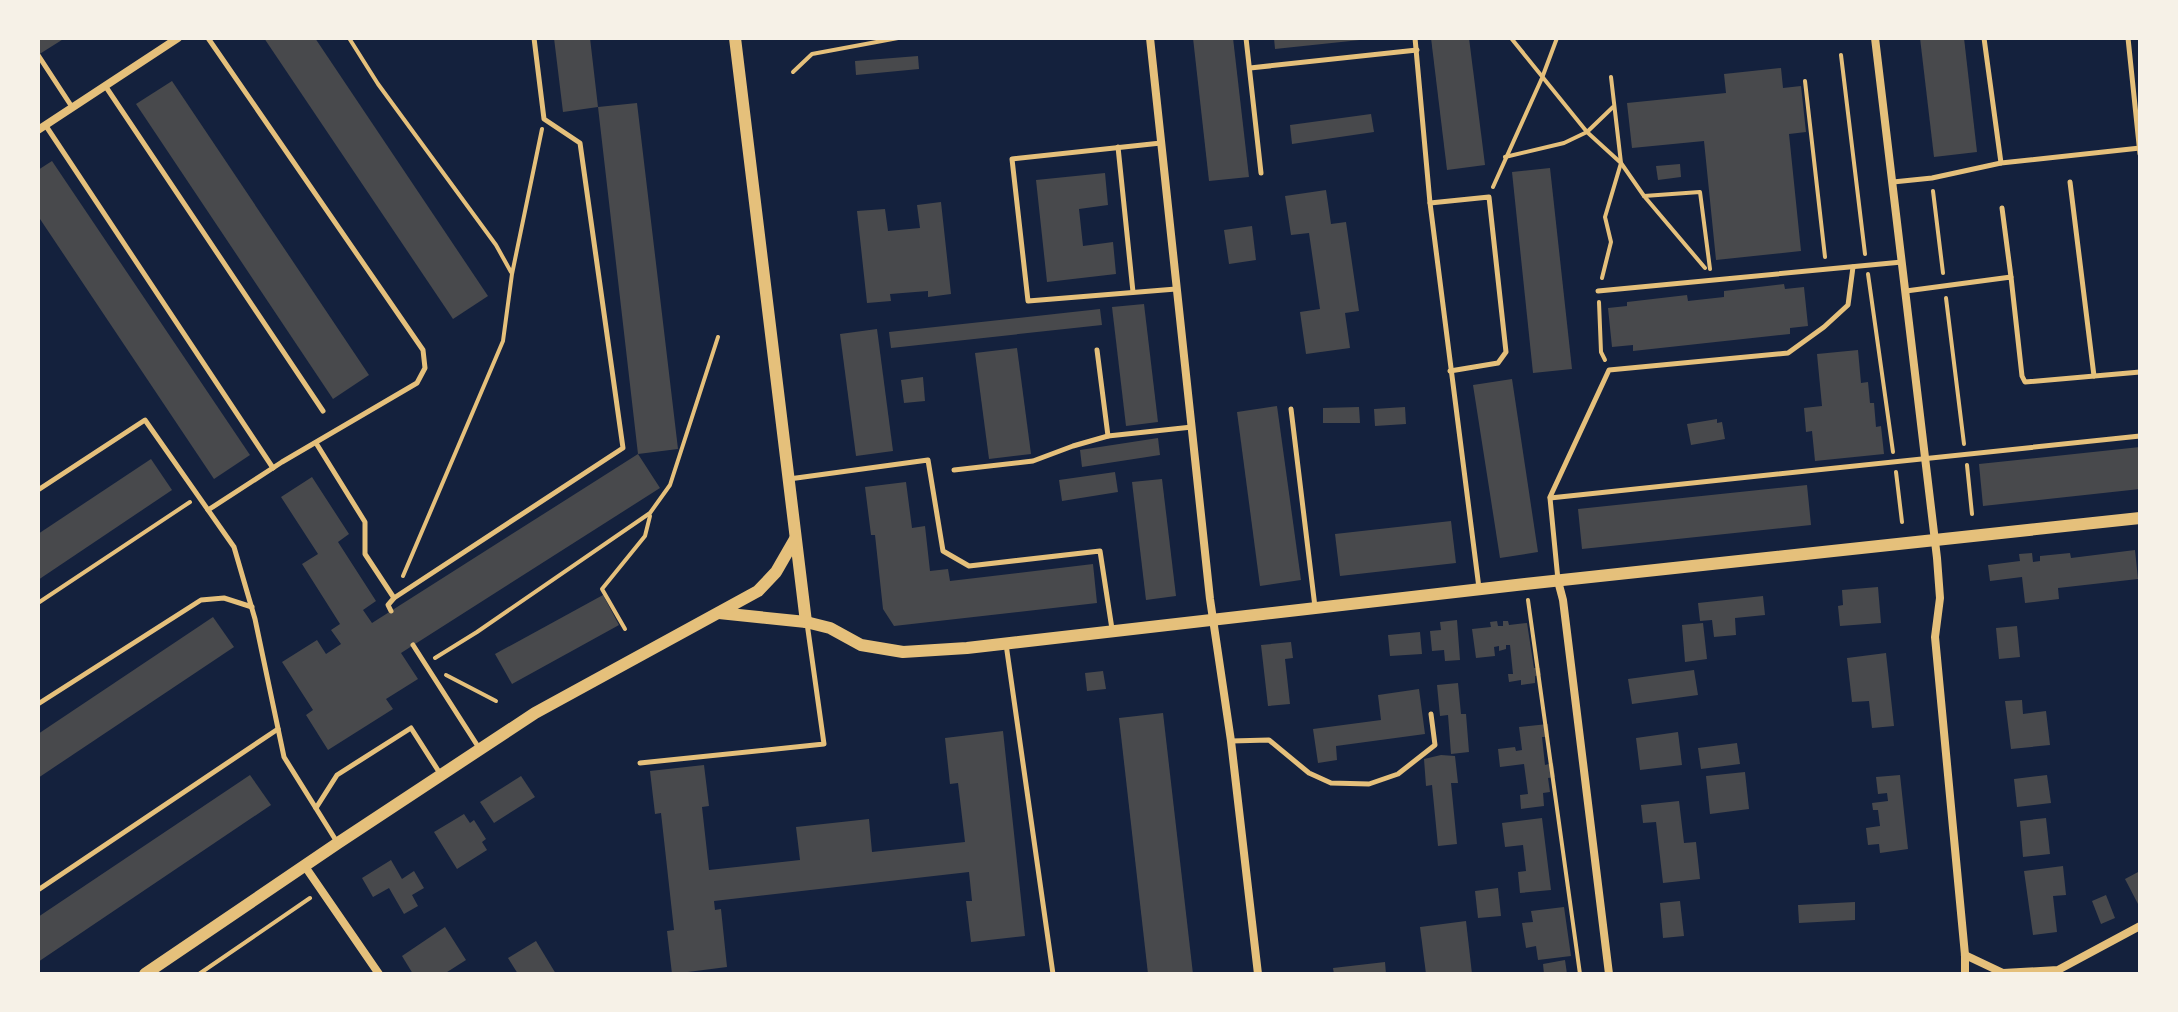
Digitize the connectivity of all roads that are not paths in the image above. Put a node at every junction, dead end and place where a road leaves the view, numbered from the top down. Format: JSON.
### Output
{"nodes":[{"id":1,"x":178,"y":38,"type":"edge"},
{"id":2,"x":208,"y":38,"type":"edge"},
{"id":3,"x":534,"y":38,"type":"edge"},
{"id":4,"x":735,"y":38,"type":"edge"},
{"id":5,"x":1150,"y":38,"type":"edge"},
{"id":6,"x":1246,"y":38,"type":"edge"},
{"id":7,"x":1415,"y":38,"type":"edge"},
{"id":8,"x":1875,"y":38,"type":"edge"},
{"id":9,"x":1984,"y":38,"type":"edge"},
{"id":10,"x":2128,"y":38,"type":"edge"},
{"id":11,"x":1417,"y":50,"type":"junction"},
{"id":12,"x":38,"y":55,"type":"edge"},
{"id":13,"x":1250,"y":68,"type":"junction"},
{"id":14,"x":105,"y":86,"type":"junction"},
{"id":15,"x":72,"y":107,"type":"junction"},
{"id":16,"x":42,"y":127,"type":"edge"},
{"id":17,"x":1162,"y":142,"type":"junction"},
{"id":18,"x":1118,"y":147,"type":"junction"},
{"id":19,"x":2140,"y":148,"type":"edge"},
{"id":20,"x":2140,"y":154,"type":"edge"},
{"id":21,"x":2001,"y":163,"type":"junction"},
{"id":22,"x":1261,"y":173,"type":"dead end"},
{"id":23,"x":1893,"y":182,"type":"junction"},
{"id":24,"x":2070,"y":182,"type":"dead end"},
{"id":25,"x":1430,"y":203,"type":"junction"},
{"id":26,"x":2002,"y":208,"type":"dead end"},
{"id":27,"x":1902,"y":262,"type":"junction"},
{"id":28,"x":1853,"y":267,"type":"junction"},
{"id":29,"x":2011,"y":277,"type":"junction"},
{"id":30,"x":1177,"y":289,"type":"junction"},
{"id":31,"x":1598,"y":291,"type":"road end"},
{"id":32,"x":1906,"y":291,"type":"junction"},
{"id":33,"x":1133,"y":292,"type":"junction"},
{"id":34,"x":1097,"y":350,"type":"dead end"},
{"id":35,"x":1450,"y":371,"type":"junction"},
{"id":36,"x":2140,"y":372,"type":"edge"},
{"id":37,"x":2094,"y":376,"type":"junction"},
{"id":38,"x":1291,"y":409,"type":"dead end"},
{"id":39,"x":323,"y":411,"type":"dead end"},
{"id":40,"x":1192,"y":427,"type":"junction"},
{"id":41,"x":1108,"y":436,"type":"junction"},
{"id":42,"x":2140,"y":436,"type":"edge"},
{"id":43,"x":316,"y":443,"type":"junction"},
{"id":44,"x":1926,"y":459,"type":"junction"},
{"id":45,"x":273,"y":468,"type":"junction"},
{"id":46,"x":954,"y":470,"type":"dead end"},
{"id":47,"x":788,"y":479,"type":"junction"},
{"id":48,"x":38,"y":490,"type":"edge"},
{"id":49,"x":1550,"y":498,"type":"junction"},
{"id":50,"x":208,"y":510,"type":"junction"},
{"id":51,"x":2140,"y":518,"type":"edge"},
{"id":52,"x":795,"y":539,"type":"junction"},
{"id":53,"x":1935,"y":540,"type":"junction"},
{"id":54,"x":1558,"y":581,"type":"junction"},
{"id":55,"x":1479,"y":589,"type":"junction"},
{"id":56,"x":394,"y":598,"type":"junction"},
{"id":57,"x":252,"y":607,"type":"junction"},
{"id":58,"x":1315,"y":608,"type":"junction"},
{"id":59,"x":391,"y":611,"type":"dead end"},
{"id":60,"x":719,"y":613,"type":"junction"},
{"id":61,"x":1214,"y":619,"type":"junction"},
{"id":62,"x":806,"y":622,"type":"junction"},
{"id":63,"x":1112,"y":631,"type":"junction"},
{"id":64,"x":1006,"y":643,"type":"junction"},
{"id":65,"x":413,"y":645,"type":"dead end"},
{"id":66,"x":38,"y":704,"type":"edge"},
{"id":67,"x":1431,"y":714,"type":"dead end"},
{"id":68,"x":278,"y":729,"type":"junction"},
{"id":69,"x":1231,"y":741,"type":"junction"},
{"id":70,"x":480,"y":750,"type":"junction"},
{"id":71,"x":640,"y":763,"type":"dead end"},
{"id":72,"x":441,"y":775,"type":"junction"},
{"id":73,"x":316,"y":808,"type":"junction"},
{"id":74,"x":338,"y":843,"type":"junction"},
{"id":75,"x":304,"y":865,"type":"junction"},
{"id":76,"x":38,"y":890,"type":"edge"},
{"id":77,"x":2140,"y":926,"type":"edge"},
{"id":78,"x":1965,"y":955,"type":"junction"},
{"id":79,"x":145,"y":974,"type":"edge"},
{"id":80,"x":379,"y":974,"type":"edge"},
{"id":81,"x":1053,"y":974,"type":"edge"},
{"id":82,"x":1258,"y":974,"type":"edge"},
{"id":83,"x":1609,"y":974,"type":"edge"},
{"id":84,"x":1965,"y":974,"type":"edge"}],
"edges":[{"from":1,"to":14,"type":"street"},
{"from":2,"to":43,"type":"lane"},
{"from":3,"to":56,"type":"lane"},
{"from":4,"to":47,"type":"street"},
{"from":5,"to":17,"type":"street"},
{"from":6,"to":13,"type":"lane"},
{"from":7,"to":11,"type":"lane"},
{"from":8,"to":23,"type":"street"},
{"from":9,"to":21,"type":"lane"},
{"from":10,"to":19,"type":"lane"},
{"from":11,"to":13,"type":"lane"},
{"from":11,"to":25,"type":"lane"},
{"from":12,"to":15,"type":"lane"},
{"from":13,"to":22,"type":"lane"},
{"from":14,"to":15,"type":"street"},
{"from":14,"to":39,"type":"lane"},
{"from":15,"to":16,"type":"street"},
{"from":16,"to":45,"type":"lane"},
{"from":17,"to":18,"type":"lane"},
{"from":17,"to":30,"type":"street"},
{"from":18,"to":33,"type":"lane"},
{"from":18,"to":33,"type":"lane"},
{"from":19,"to":20,"type":"lane"},
{"from":19,"to":21,"type":"lane"},
{"from":21,"to":23,"type":"lane"},
{"from":23,"to":27,"type":"street"},
{"from":24,"to":37,"type":"lane"},
{"from":25,"to":35,"type":"lane"},
{"from":25,"to":35,"type":"lane"},
{"from":26,"to":29,"type":"lane"},
{"from":27,"to":28,"type":"lane"},
{"from":27,"to":32,"type":"street"},
{"from":28,"to":31,"type":"lane"},
{"from":28,"to":49,"type":"lane"},
{"from":29,"to":32,"type":"lane"},
{"from":29,"to":37,"type":"lane"},
{"from":30,"to":33,"type":"lane"},
{"from":30,"to":40,"type":"street"},
{"from":32,"to":44,"type":"street"},
{"from":34,"to":41,"type":"lane"},
{"from":35,"to":55,"type":"lane"},
{"from":36,"to":37,"type":"lane"},
{"from":38,"to":58,"type":"lane"},
{"from":40,"to":41,"type":"lane"},
{"from":40,"to":61,"type":"street"},
{"from":41,"to":46,"type":"lane"},
{"from":42,"to":44,"type":"lane"},
{"from":43,"to":45,"type":"lane"},
{"from":43,"to":56,"type":"lane"},
{"from":44,"to":49,"type":"lane"},
{"from":44,"to":53,"type":"street"},
{"from":45,"to":50,"type":"lane"},
{"from":47,"to":52,"type":"street"},
{"from":47,"to":63,"type":"lane"},
{"from":48,"to":50,"type":"lane"},
{"from":49,"to":54,"type":"lane"},
{"from":50,"to":57,"type":"lane"},
{"from":51,"to":53,"type":"street"},
{"from":52,"to":60,"type":"street"},
{"from":52,"to":62,"type":"street"},
{"from":53,"to":54,"type":"street"},
{"from":53,"to":78,"type":"street"},
{"from":54,"to":55,"type":"street"},
{"from":54,"to":83,"type":"street"},
{"from":55,"to":58,"type":"street"},
{"from":56,"to":59,"type":"lane"},
{"from":57,"to":66,"type":"lane"},
{"from":57,"to":68,"type":"lane"},
{"from":58,"to":61,"type":"street"},
{"from":60,"to":62,"type":"street"},
{"from":60,"to":70,"type":"street"},
{"from":61,"to":63,"type":"street"},
{"from":61,"to":69,"type":"street"},
{"from":62,"to":64,"type":"street"},
{"from":62,"to":71,"type":"lane"},
{"from":63,"to":64,"type":"street"},
{"from":64,"to":81,"type":"lane"},
{"from":65,"to":70,"type":"lane"},
{"from":67,"to":69,"type":"lane"},
{"from":68,"to":73,"type":"lane"},
{"from":68,"to":76,"type":"lane"},
{"from":69,"to":82,"type":"street"},
{"from":70,"to":72,"type":"street"},
{"from":72,"to":73,"type":"lane"},
{"from":72,"to":74,"type":"street"},
{"from":73,"to":74,"type":"lane"},
{"from":74,"to":75,"type":"street"},
{"from":75,"to":79,"type":"street"},
{"from":75,"to":80,"type":"street"},
{"from":77,"to":78,"type":"street"},
{"from":78,"to":84,"type":"street"}]}
